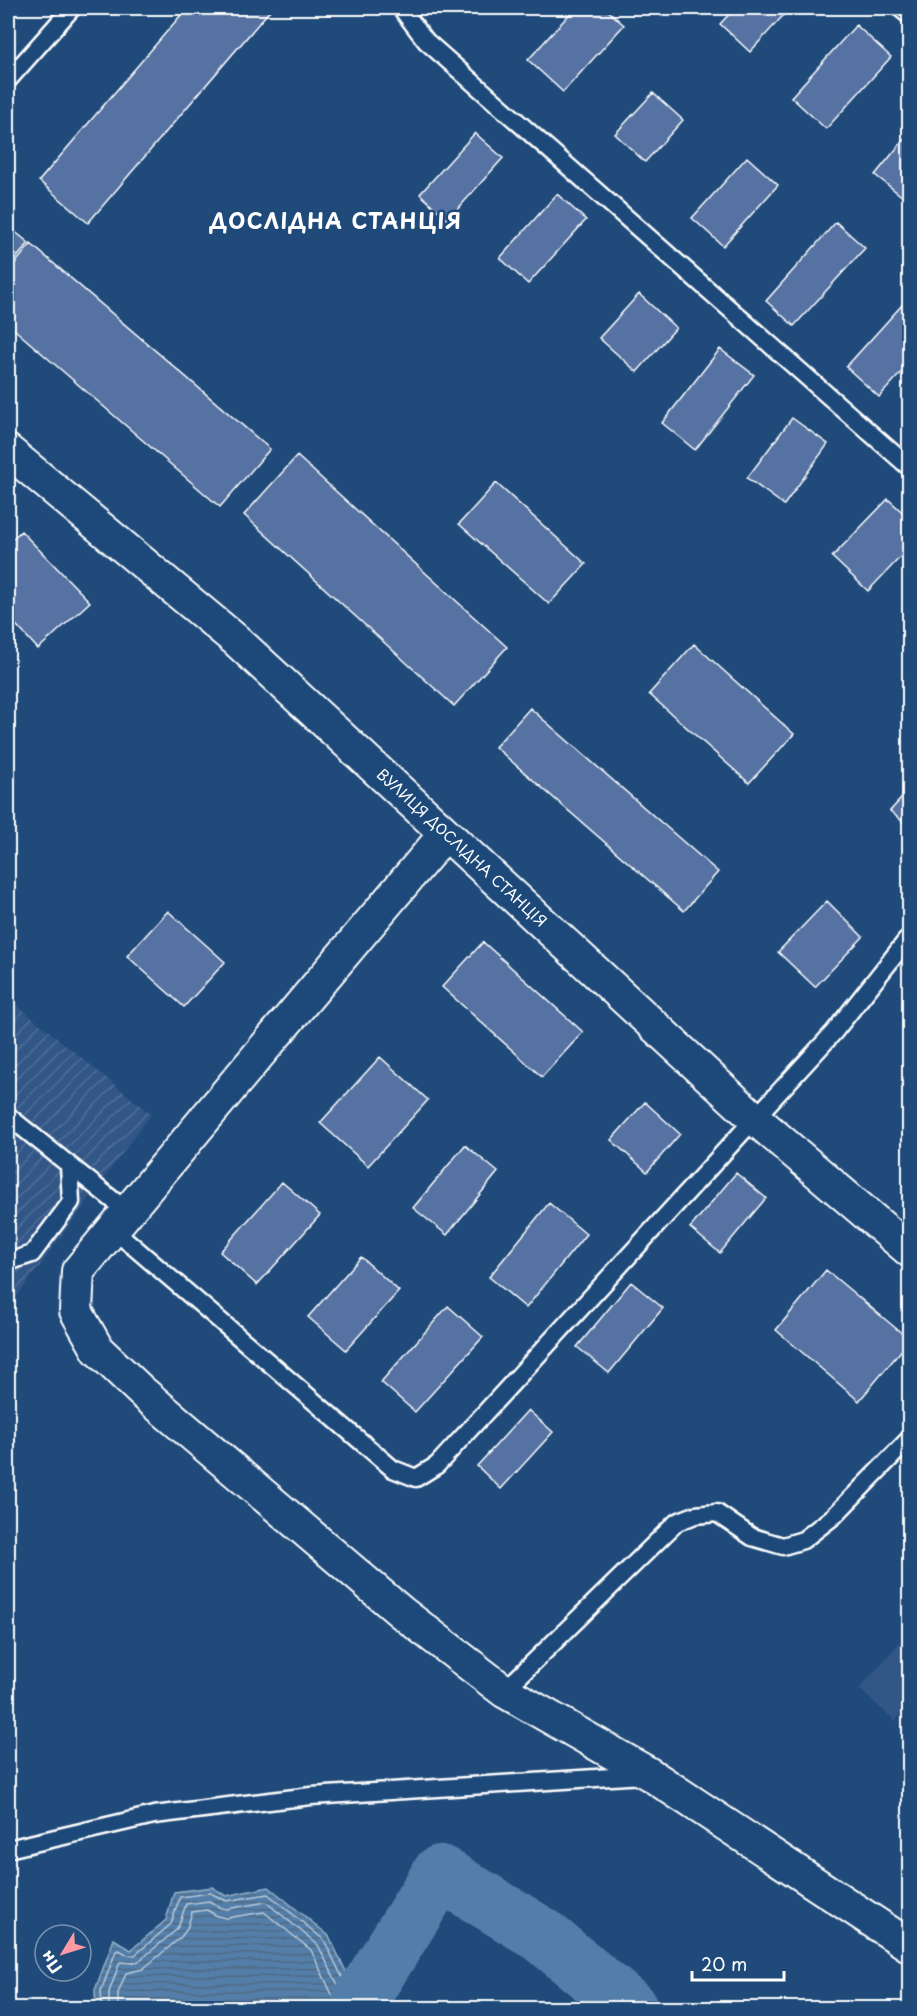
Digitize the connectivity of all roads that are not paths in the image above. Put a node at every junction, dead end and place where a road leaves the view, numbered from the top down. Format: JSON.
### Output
{"nodes":[{"id":1,"x":72,"y":8,"type":"edge"},
{"id":2,"x":900,"y":8,"type":"edge"},
{"id":3,"x":405,"y":9,"type":"edge"},
{"id":4,"x":909,"y":16,"type":"edge"},
{"id":5,"x":8,"y":80,"type":"edge"},
{"id":6,"x":8,"y":451,"type":"edge"},
{"id":7,"x":909,"y":468,"type":"edge"},
{"id":8,"x":445,"y":834,"type":"junction"},
{"id":9,"x":909,"y":936,"type":"edge"},
{"id":10,"x":8,"y":1116,"type":"edge"},
{"id":11,"x":754,"y":1118,"type":"junction"},
{"id":12,"x":69,"y":1165,"type":"junction"},
{"id":13,"x":120,"y":1220,"type":"junction"},
{"id":14,"x":909,"y":1251,"type":"edge"},
{"id":15,"x":8,"y":1262,"type":"edge"},
{"id":16,"x":909,"y":1438,"type":"edge"},
{"id":17,"x":504,"y":1691,"type":"junction"},
{"id":18,"x":651,"y":1775,"type":"junction"},
{"id":19,"x":8,"y":1849,"type":"edge"},
{"id":20,"x":909,"y":1946,"type":"edge"}],
"edges":[{"from":1,"to":5,"type":"lane"},
{"from":2,"to":4,"type":"lane"},
{"from":3,"to":7,"type":"lane"},
{"from":6,"to":8,"type":"street","name":"ВУЛИЦЯ ДОСЛІДНА СТАНЦІЯ"},
{"from":8,"to":11,"type":"street","name":"ВУЛИЦЯ ДОСЛІДНА СТАНЦІЯ"},
{"from":8,"to":13,"type":"street"},
{"from":9,"to":11,"type":"lane"},
{"from":10,"to":12,"type":"lane"},
{"from":11,"to":13,"type":"lane"},
{"from":11,"to":14,"type":"street","name":"ВУЛИЦЯ ДОСЛІДНА СТАНЦІЯ"},
{"from":12,"to":13,"type":"lane"},
{"from":12,"to":15,"type":"lane"},
{"from":13,"to":17,"type":"street"},
{"from":16,"to":17,"type":"lane"},
{"from":17,"to":18,"type":"street"},
{"from":18,"to":19,"type":"lane"},
{"from":18,"to":20,"type":"street"}]}
